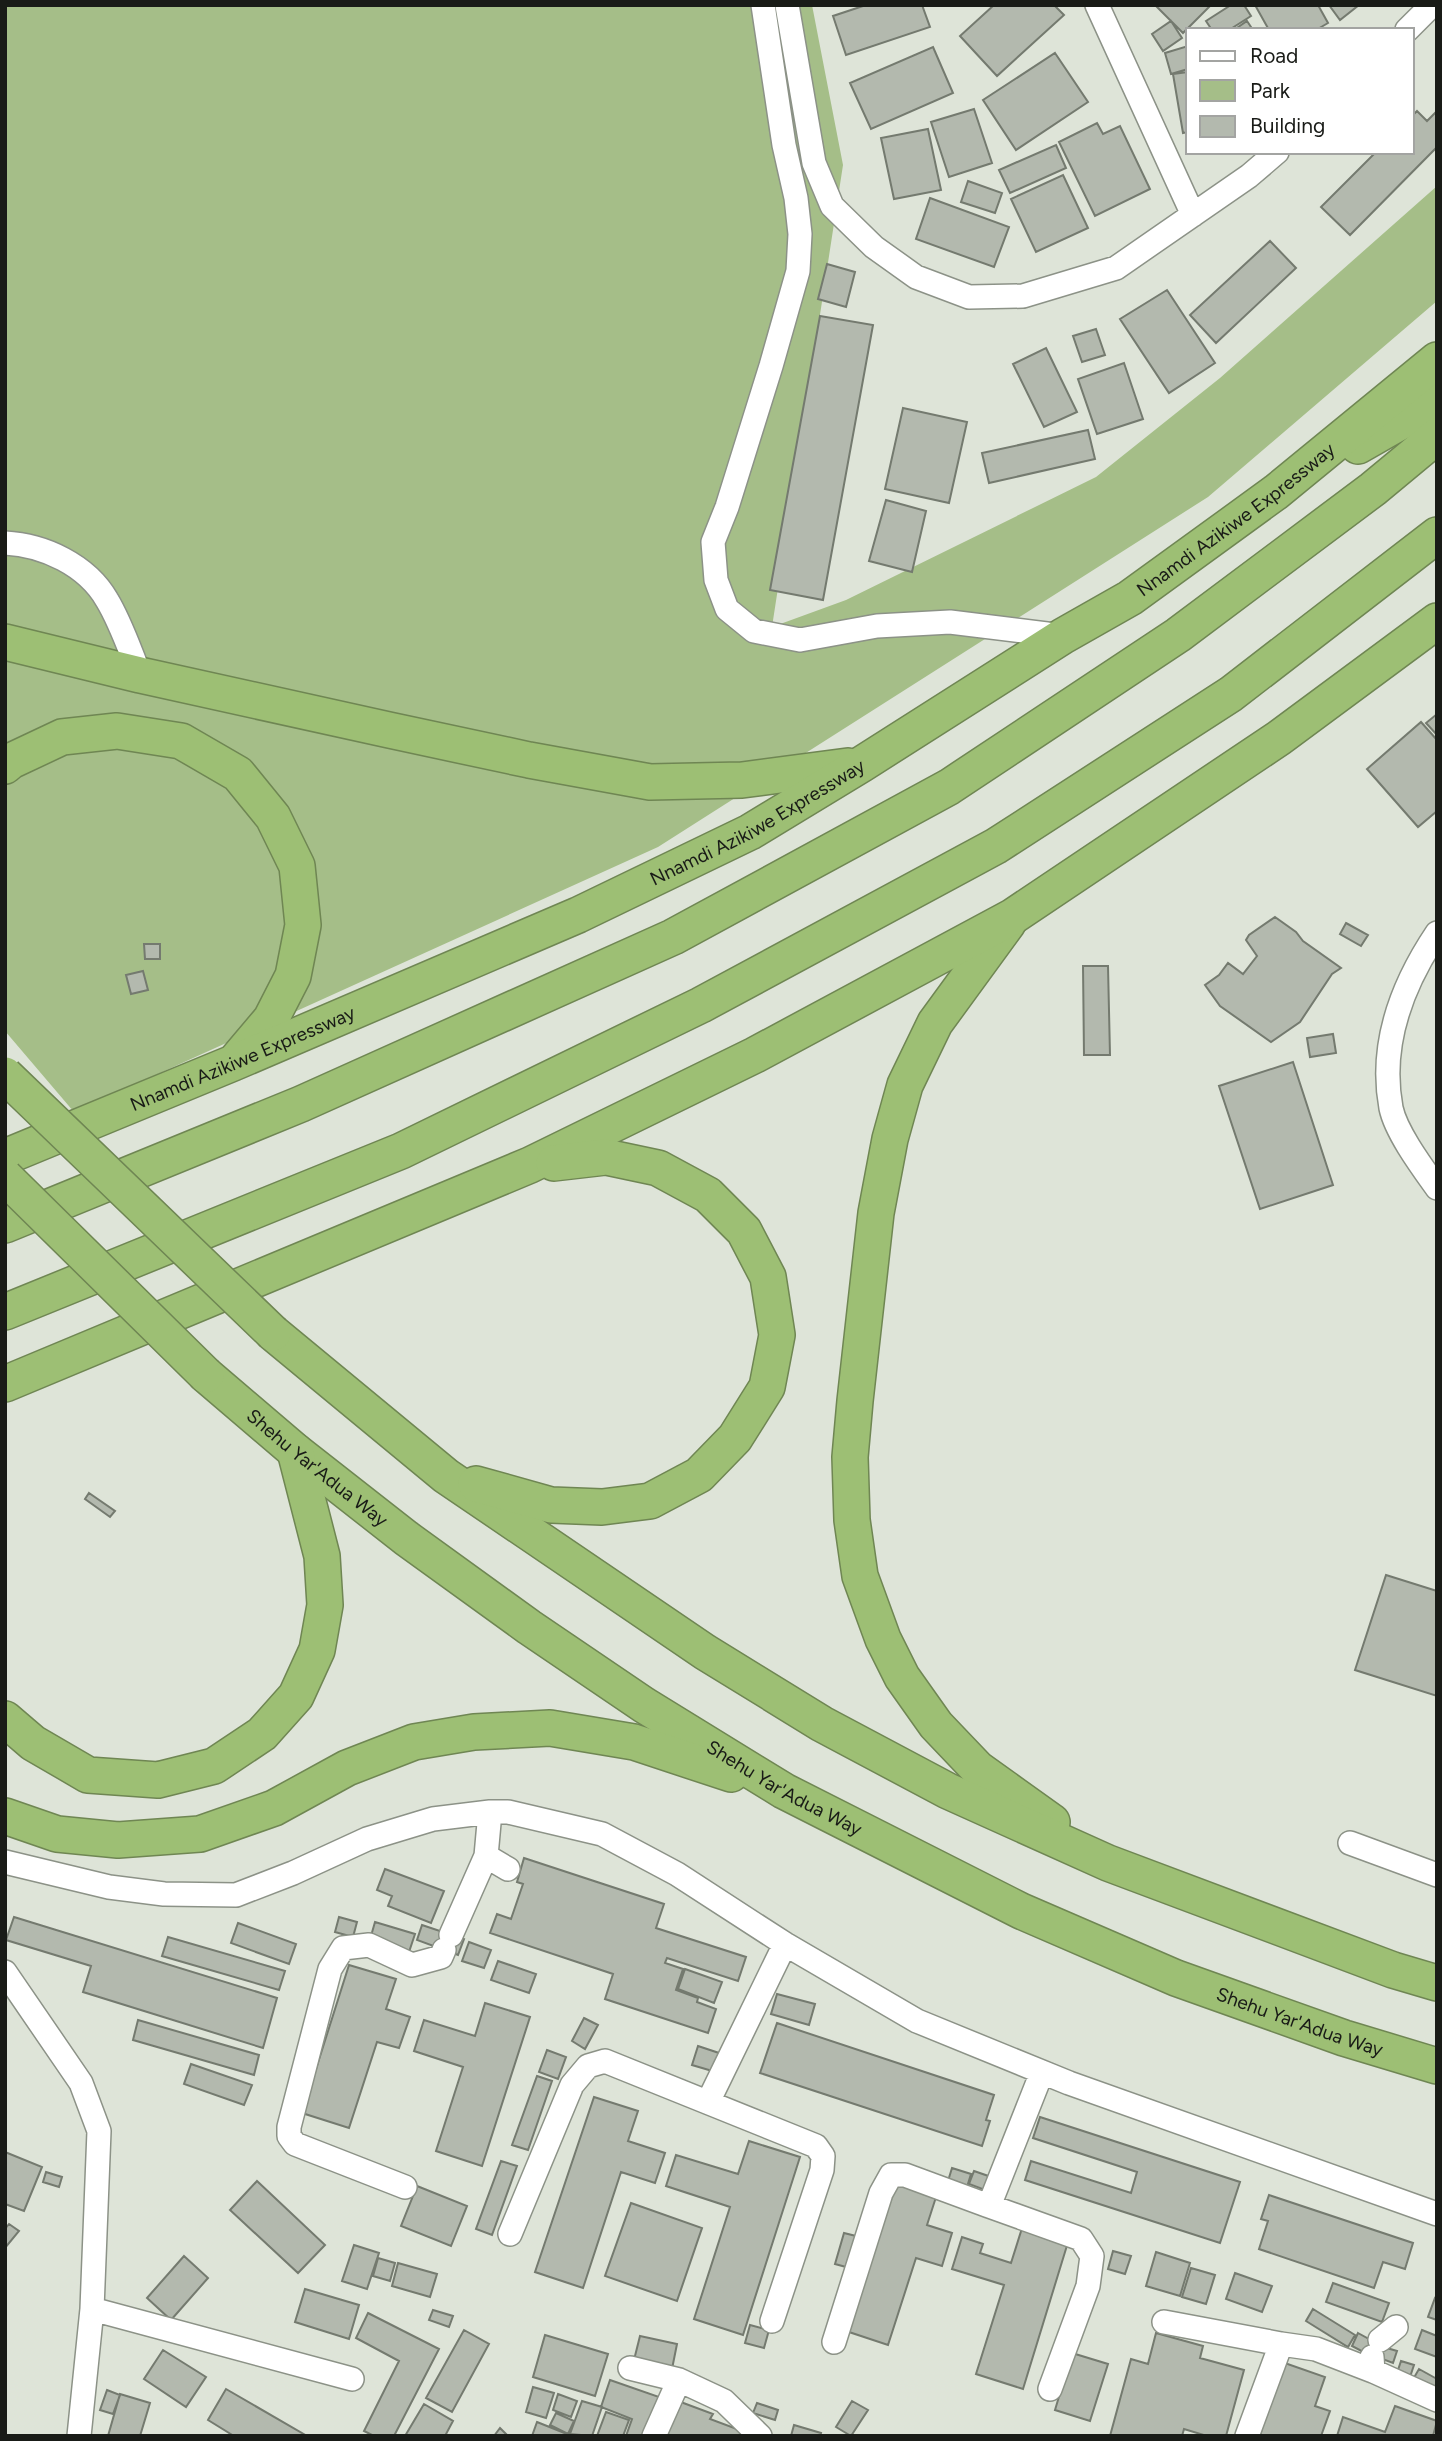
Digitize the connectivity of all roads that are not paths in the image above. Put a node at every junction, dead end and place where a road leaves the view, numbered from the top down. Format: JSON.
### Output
{"nodes":[{"id":1,"x":763,"y":5,"type":"edge"},
{"id":2,"x":787,"y":5,"type":"edge"},
{"id":3,"x":1097,"y":5,"type":"edge"},
{"id":4,"x":1432,"y":5,"type":"edge"},
{"id":5,"x":1408,"y":28,"type":"edge"},
{"id":6,"x":1275,"y":154,"type":"edge"},
{"id":7,"x":1193,"y":215,"type":"junction"},
{"id":8,"x":1437,"y":360,"type":"edge"},
{"id":9,"x":1437,"y":401,"type":"edge"},
{"id":10,"x":1437,"y":436,"type":"edge"},
{"id":11,"x":1276,"y":492,"type":"junction"},
{"id":12,"x":1437,"y":535,"type":"edge"},
{"id":13,"x":5,"y":543,"type":"edge"},
{"id":14,"x":1437,"y":611,"type":"edge"},
{"id":15,"x":1437,"y":621,"type":"edge"},
{"id":16,"x":1063,"y":636,"type":"junction"},
{"id":17,"x":5,"y":642,"type":"edge"},
{"id":18,"x":1408,"y":644,"type":"junction"},
{"id":19,"x":140,"y":675,"type":"junction"},
{"id":20,"x":862,"y":764,"type":"junction"},
{"id":21,"x":5,"y":766,"type":"edge"},
{"id":22,"x":1013,"y":917,"type":"junction"},
{"id":23,"x":1437,"y":933,"type":"edge"},
{"id":24,"x":233,"y":1063,"type":"junction"},
{"id":25,"x":5,"y":1075,"type":"edge"},
{"id":26,"x":5,"y":1157,"type":"edge"},
{"id":27,"x":530,"y":1165,"type":"junction"},
{"id":28,"x":5,"y":1177,"type":"edge"},
{"id":29,"x":1437,"y":1188,"type":"edge"},
{"id":30,"x":5,"y":1224,"type":"edge"},
{"id":31,"x":5,"y":1312,"type":"edge"},
{"id":32,"x":8,"y":1386,"type":"edge"},
{"id":33,"x":295,"y":1451,"type":"junction"},
{"id":34,"x":446,"y":1476,"type":"junction"},
{"id":35,"x":5,"y":1720,"type":"edge"},
{"id":36,"x":784,"y":1791,"type":"junction"},
{"id":37,"x":489,"y":1812,"type":"junction"},
{"id":38,"x":5,"y":1816,"type":"edge"},
{"id":39,"x":1350,"y":1843,"type":"dead end"},
{"id":40,"x":486,"y":1856,"type":"junction"},
{"id":41,"x":5,"y":1862,"type":"edge"},
{"id":42,"x":1108,"y":1863,"type":"junction"},
{"id":43,"x":508,"y":1869,"type":"dead end"},
{"id":44,"x":1437,"y":1875,"type":"edge"},
{"id":45,"x":785,"y":1944,"type":"junction"},
{"id":46,"x":5,"y":1972,"type":"edge"},
{"id":47,"x":1437,"y":1983,"type":"edge"},
{"id":48,"x":1437,"y":2066,"type":"edge"},
{"id":49,"x":1042,"y":2072,"type":"junction"},
{"id":50,"x":708,"y":2102,"type":"junction"},
{"id":51,"x":405,"y":2187,"type":"dead end"},
{"id":52,"x":989,"y":2206,"type":"junction"},
{"id":53,"x":1437,"y":2214,"type":"edge"},
{"id":54,"x":510,"y":2234,"type":"dead end"},
{"id":55,"x":92,"y":2309,"type":"junction"},
{"id":56,"x":772,"y":2321,"type":"dead end"},
{"id":57,"x":1164,"y":2322,"type":"dead end"},
{"id":58,"x":834,"y":2342,"type":"dead end"},
{"id":59,"x":1281,"y":2344,"type":"junction"},
{"id":60,"x":630,"y":2368,"type":"dead end"},
{"id":61,"x":352,"y":2379,"type":"dead end"},
{"id":62,"x":679,"y":2380,"type":"junction"},
{"id":63,"x":1050,"y":2389,"type":"dead end"},
{"id":64,"x":1437,"y":2400,"type":"edge"},
{"id":65,"x":79,"y":2436,"type":"edge"},
{"id":66,"x":654,"y":2436,"type":"edge"},
{"id":67,"x":760,"y":2436,"type":"edge"},
{"id":68,"x":1247,"y":2436,"type":"edge"}],
"edges":[{"from":1,"to":16,"type":"street"},
{"from":2,"to":7,"type":"street"},
{"from":3,"to":7,"type":"street"},
{"from":4,"to":5,"type":"street"},
{"from":6,"to":7,"type":"street"},
{"from":8,"to":11,"type":"highway","name":"Nnamdi Azikiwe Expressway"},
{"from":9,"to":11,"type":"highway"},
{"from":10,"to":30,"type":"highway"},
{"from":11,"to":16,"type":"highway","name":"Nnamdi Azikiwe Expressway"},
{"from":12,"to":31,"type":"highway"},
{"from":13,"to":19,"type":"street"},
{"from":14,"to":18,"type":"highway"},
{"from":15,"to":18,"type":"highway"},
{"from":16,"to":20,"type":"highway","name":"Nnamdi Azikiwe Expressway"},
{"from":17,"to":19,"type":"highway"},
{"from":18,"to":22,"type":"highway"},
{"from":19,"to":20,"type":"highway"},
{"from":20,"to":24,"type":"highway","name":"Nnamdi Azikiwe Expressway"},
{"from":21,"to":24,"type":"highway"},
{"from":22,"to":27,"type":"highway"},
{"from":22,"to":42,"type":"highway"},
{"from":23,"to":29,"type":"street"},
{"from":24,"to":26,"type":"highway","name":"Nnamdi Azikiwe Expressway"},
{"from":25,"to":34,"type":"highway","bridge":true},
{"from":27,"to":32,"type":"highway"},
{"from":27,"to":34,"type":"highway"},
{"from":28,"to":33,"type":"highway","name":"Shehu Yar'Adua Way","bridge":true},
{"from":33,"to":35,"type":"highway"},
{"from":33,"to":36,"type":"highway","name":"Shehu Yar'Adua Way"},
{"from":34,"to":42,"type":"highway"},
{"from":36,"to":38,"type":"highway"},
{"from":36,"to":48,"type":"highway","name":"Shehu Yar'Adua Way"},
{"from":37,"to":40,"type":"street"},
{"from":37,"to":41,"type":"street"},
{"from":37,"to":45,"type":"street"},
{"from":39,"to":44,"type":"street"},
{"from":40,"to":43,"type":"street"},
{"from":40,"to":51,"type":"street"},
{"from":42,"to":47,"type":"highway"},
{"from":45,"to":49,"type":"street"},
{"from":45,"to":50,"type":"street"},
{"from":46,"to":55,"type":"street"},
{"from":49,"to":52,"type":"street"},
{"from":49,"to":53,"type":"street"},
{"from":50,"to":54,"type":"street"},
{"from":50,"to":56,"type":"street"},
{"from":52,"to":58,"type":"street"},
{"from":52,"to":63,"type":"street"},
{"from":55,"to":61,"type":"street"},
{"from":55,"to":65,"type":"street"},
{"from":57,"to":59,"type":"street"},
{"from":59,"to":64,"type":"street"},
{"from":59,"to":68,"type":"street"},
{"from":60,"to":62,"type":"street"},
{"from":62,"to":66,"type":"street"},
{"from":62,"to":67,"type":"street"}]}
